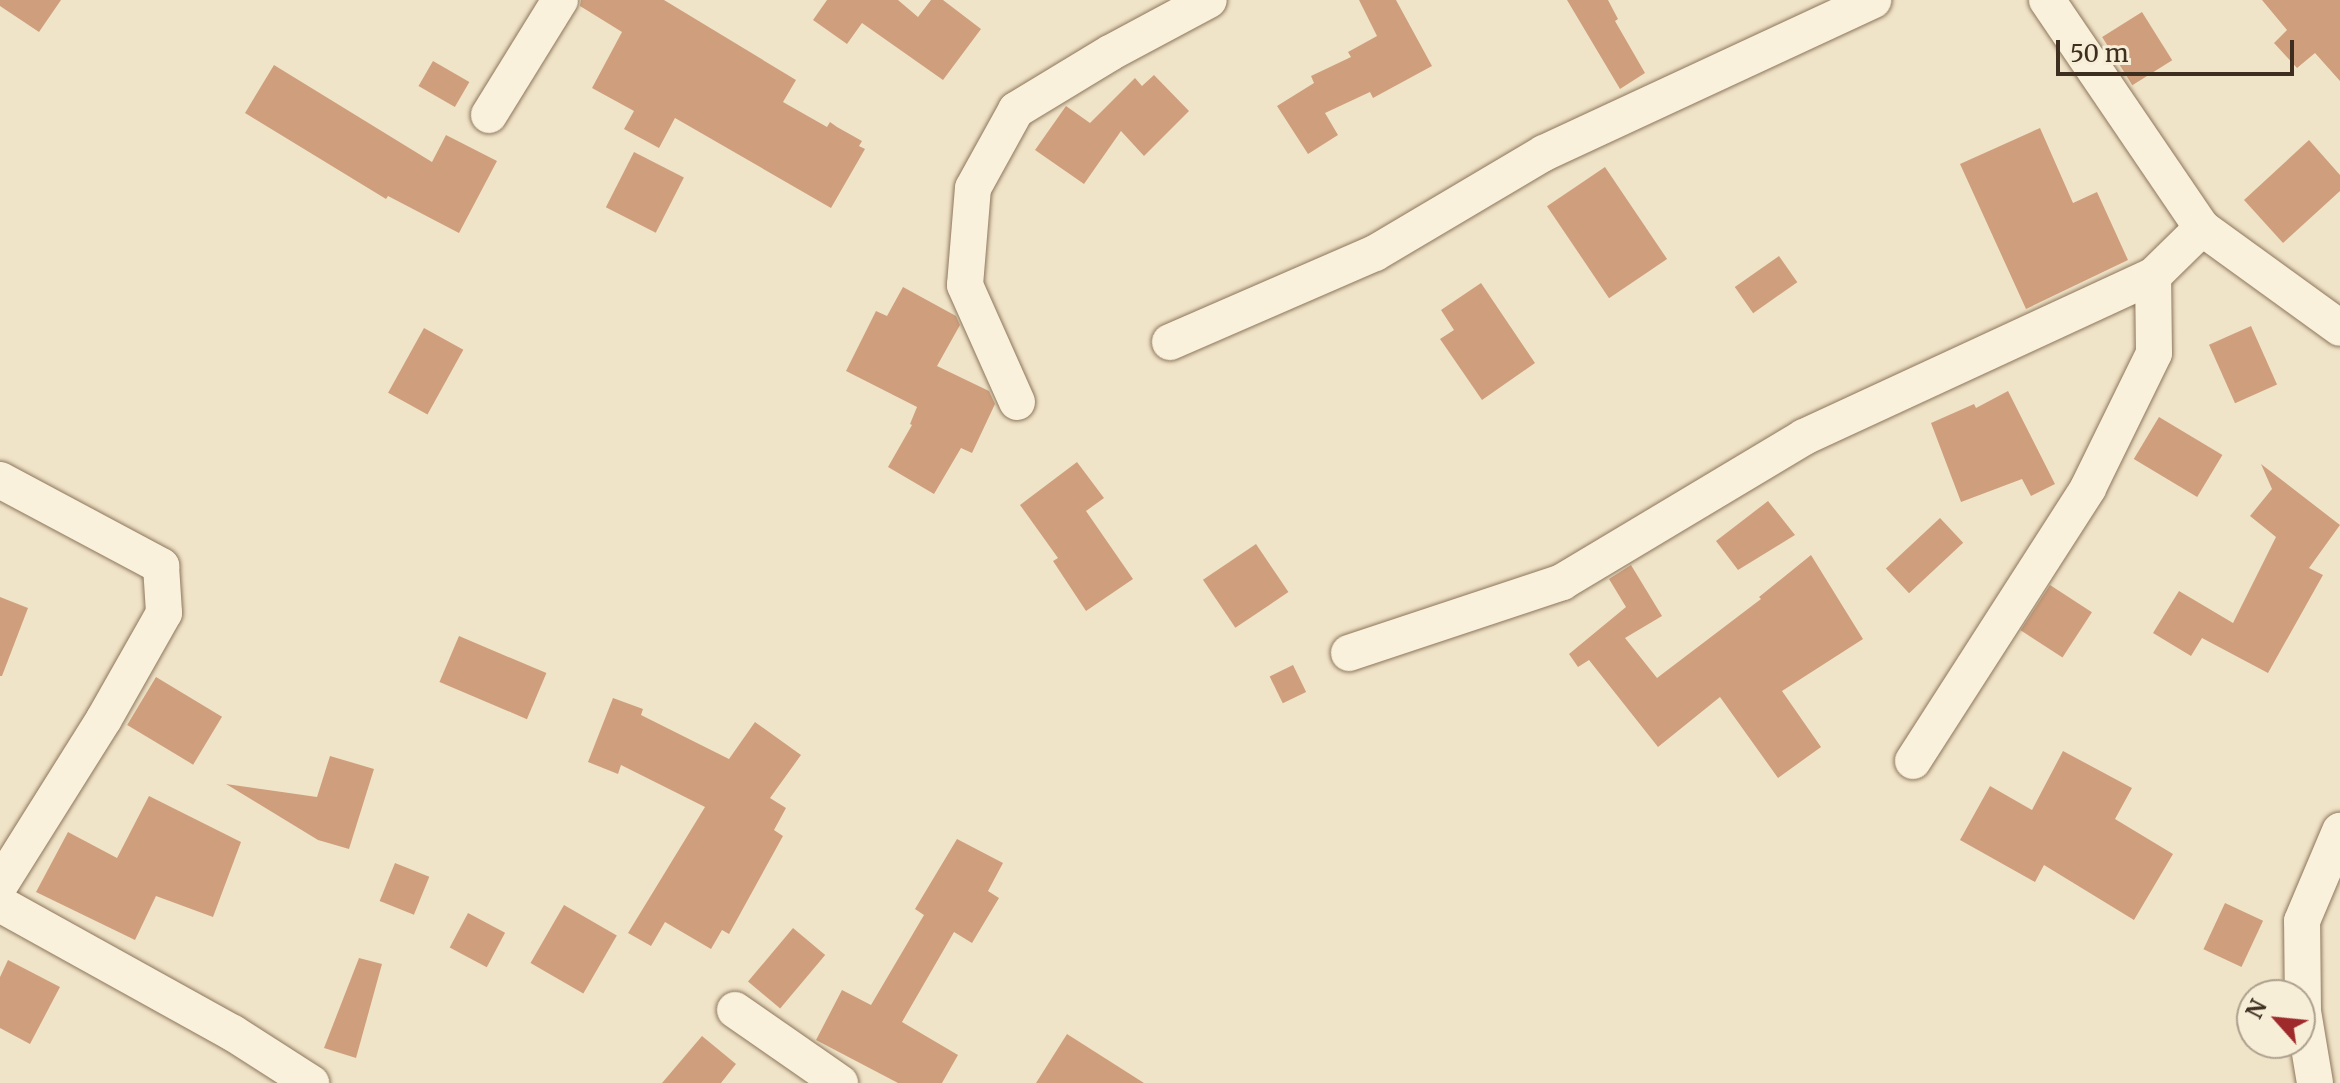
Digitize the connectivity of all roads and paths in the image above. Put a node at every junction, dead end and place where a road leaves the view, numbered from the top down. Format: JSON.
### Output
{"nodes":[{"id":1,"x":560,"y":0,"type":"edge"},
{"id":2,"x":1209,"y":0,"type":"edge"},
{"id":3,"x":1873,"y":0,"type":"edge"},
{"id":4,"x":2047,"y":0,"type":"edge"},
{"id":5,"x":489,"y":115,"type":"dead end"},
{"id":6,"x":2202,"y":228,"type":"junction"},
{"id":7,"x":2153,"y":276,"type":"junction"},
{"id":8,"x":2340,"y":328,"type":"edge"},
{"id":9,"x":1170,"y":342,"type":"dead end"},
{"id":10,"x":1017,"y":402,"type":"dead end"},
{"id":11,"x":0,"y":480,"type":"edge"},
{"id":12,"x":1349,"y":653,"type":"dead end"},
{"id":13,"x":1913,"y":761,"type":"dead end"},
{"id":14,"x":2340,"y":831,"type":"edge"},
{"id":15,"x":0,"y":885,"type":"edge"},
{"id":16,"x":0,"y":904,"type":"edge"},
{"id":17,"x":735,"y":1010,"type":"dead end"},
{"id":18,"x":311,"y":1083,"type":"edge"},
{"id":19,"x":840,"y":1083,"type":"edge"},
{"id":20,"x":2315,"y":1083,"type":"edge"}],
"edges":[{"from":1,"to":5,"type":"street"},
{"from":2,"to":10,"type":"street"},
{"from":3,"to":9,"type":"street"},
{"from":4,"to":6,"type":"street"},
{"from":6,"to":7,"type":"street"},
{"from":6,"to":8,"type":"street"},
{"from":7,"to":12,"type":"street"},
{"from":7,"to":13,"type":"street"},
{"from":11,"to":15,"type":"street"},
{"from":14,"to":20,"type":"street"},
{"from":16,"to":18,"type":"street"},
{"from":17,"to":19,"type":"street"}]}
